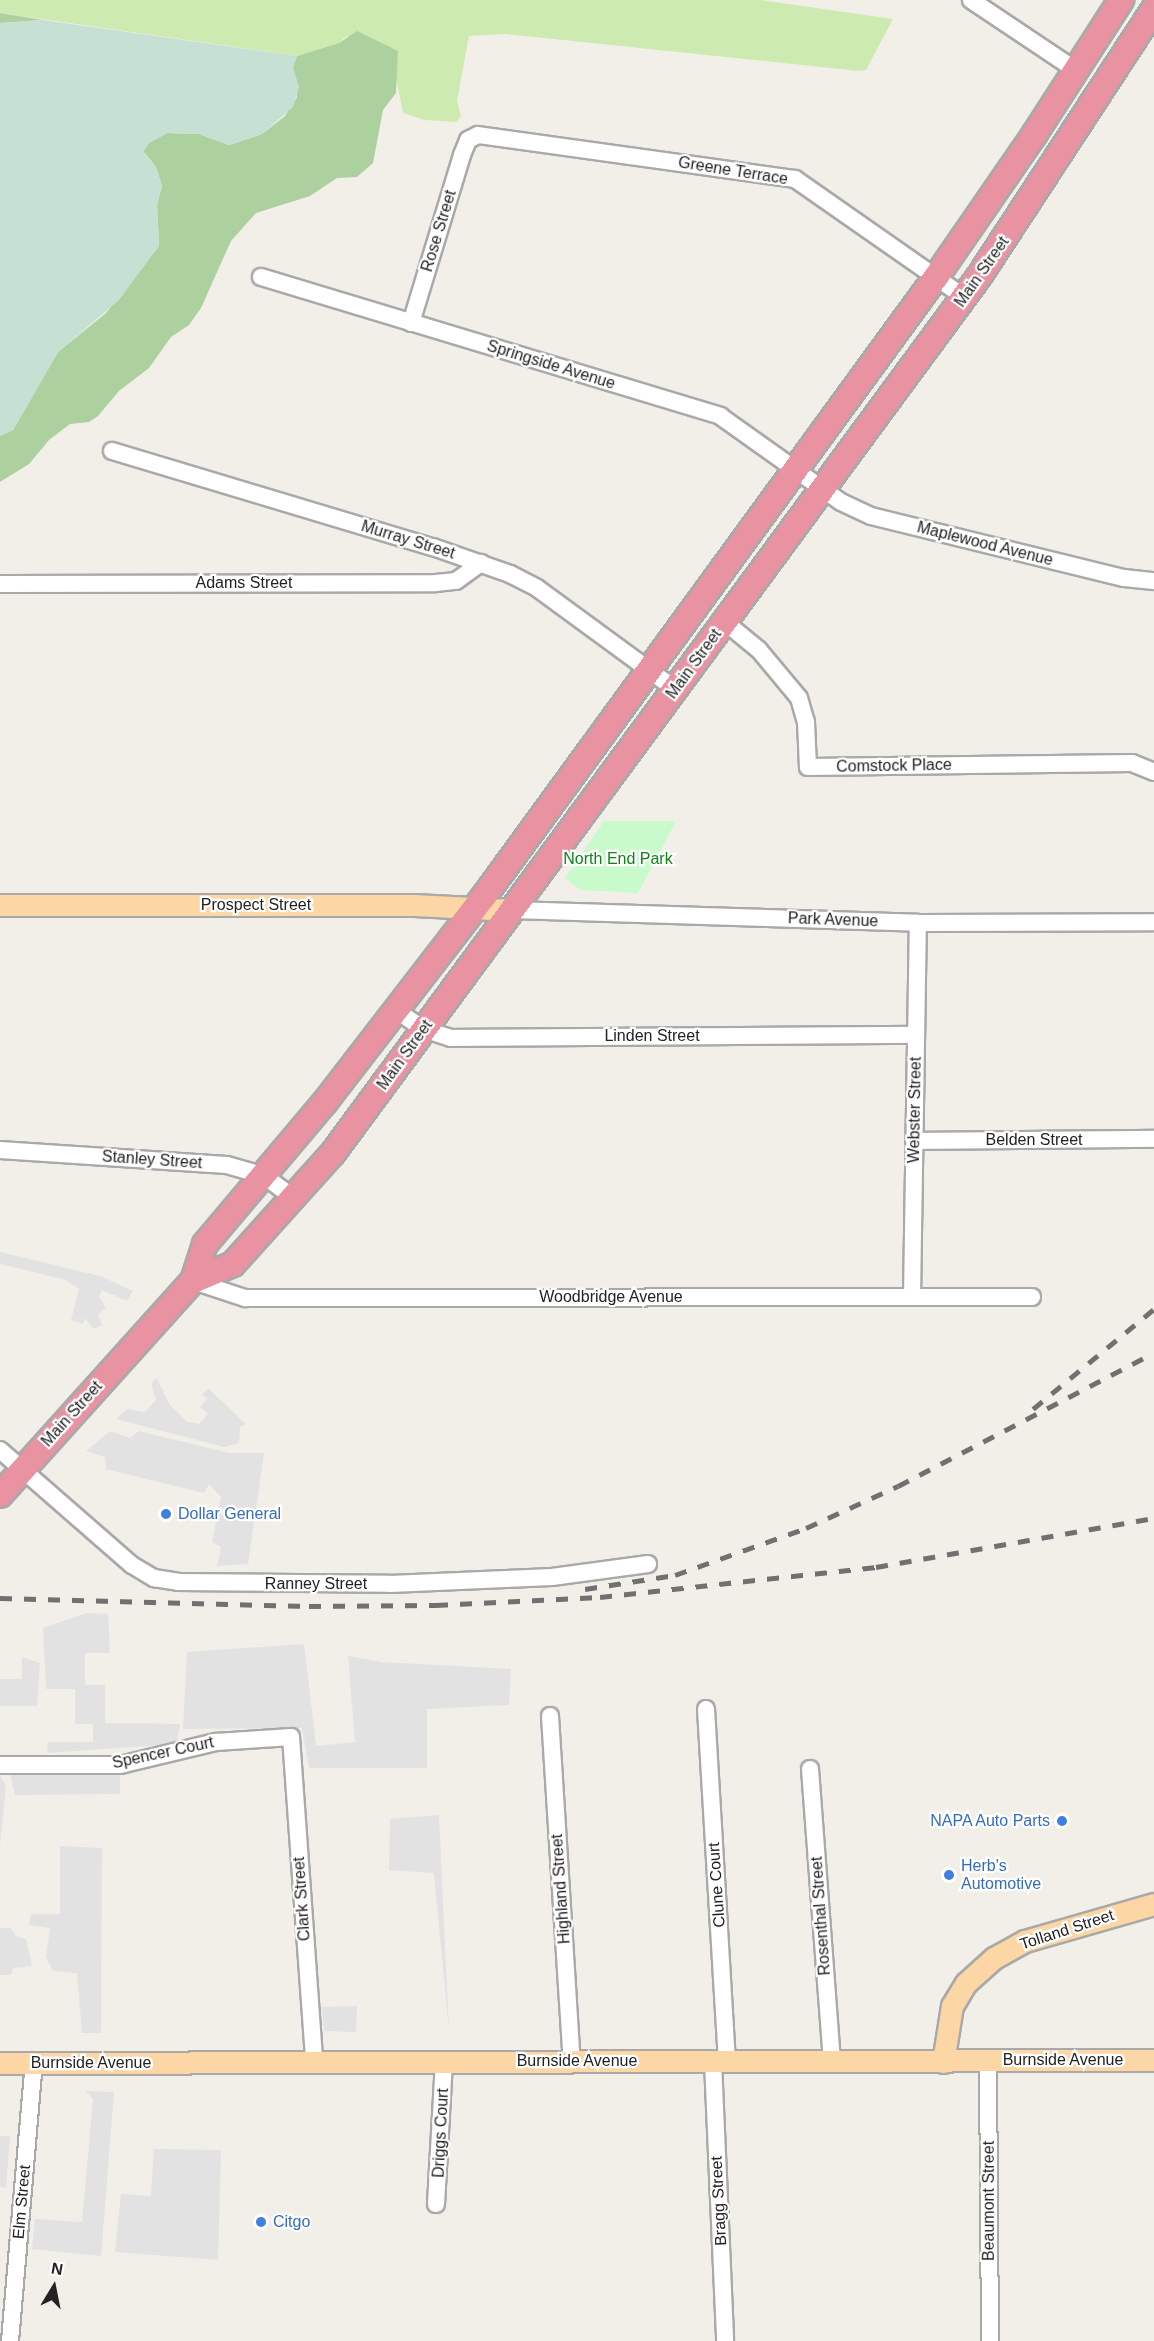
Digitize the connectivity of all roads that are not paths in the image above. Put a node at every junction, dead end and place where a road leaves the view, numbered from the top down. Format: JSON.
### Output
{"nodes":[{"id":1,"x":971,"y":0,"type":"edge"},
{"id":2,"x":1121,"y":0,"type":"edge"},
{"id":3,"x":1154,"y":9,"type":"edge"},
{"id":4,"x":1077,"y":71,"type":"junction"},
{"id":5,"x":468,"y":140,"type":"joint"},
{"id":6,"x":261,"y":277,"type":"dead end"},
{"id":7,"x":936,"y":277,"type":"junction"},
{"id":8,"x":964,"y":297,"type":"junction"},
{"id":9,"x":411,"y":323,"type":"junction"},
{"id":10,"x":112,"y":451,"type":"dead end"},
{"id":11,"x":795,"y":468,"type":"junction"},
{"id":12,"x":824,"y":489,"type":"junction"},
{"id":13,"x":481,"y":563,"type":"junction"},
{"id":14,"x":1154,"y":581,"type":"edge"},
{"id":15,"x":0,"y":584,"type":"edge"},
{"id":16,"x":725,"y":622,"type":"junction"},
{"id":17,"x":650,"y":671,"type":"junction"},
{"id":18,"x":675,"y":689,"type":"junction"},
{"id":19,"x":1154,"y":772,"type":"edge"},
{"id":20,"x":0,"y":904,"type":"edge"},
{"id":21,"x":475,"y":908,"type":"junction"},
{"id":22,"x":512,"y":910,"type":"junction"},
{"id":23,"x":1154,"y":922,"type":"edge"},
{"id":24,"x":918,"y":923,"type":"junction"},
{"id":25,"x":396,"y":1010,"type":"junction"},
{"id":26,"x":423,"y":1029,"type":"junction"},
{"id":27,"x":916,"y":1035,"type":"junction"},
{"id":28,"x":1154,"y":1139,"type":"edge"},
{"id":29,"x":914,"y":1141,"type":"junction"},
{"id":30,"x":0,"y":1150,"type":"edge"},
{"id":31,"x":263,"y":1175,"type":"junction"},
{"id":32,"x":294,"y":1198,"type":"junction"},
{"id":33,"x":193,"y":1281,"type":"junction"},
{"id":34,"x":912,"y":1297,"type":"junction"},
{"id":35,"x":1032,"y":1297,"type":"dead end"},
{"id":36,"x":0,"y":1450,"type":"edge"},
{"id":37,"x":22,"y":1470,"type":"junction"},
{"id":38,"x":0,"y":1495,"type":"edge"},
{"id":39,"x":648,"y":1564,"type":"dead end"},
{"id":40,"x":706,"y":1709,"type":"dead end"},
{"id":41,"x":550,"y":1716,"type":"dead end"},
{"id":42,"x":291,"y":1737,"type":"joint"},
{"id":43,"x":0,"y":1765,"type":"edge"},
{"id":44,"x":810,"y":1769,"type":"dead end"},
{"id":45,"x":1154,"y":1904,"type":"edge"},
{"id":46,"x":988,"y":2060,"type":"junction"},
{"id":47,"x":1154,"y":2060,"type":"edge"},
{"id":48,"x":314,"y":2061,"type":"junction"},
{"id":49,"x":444,"y":2061,"type":"junction"},
{"id":50,"x":572,"y":2061,"type":"junction"},
{"id":51,"x":720,"y":2062,"type":"junction"},
{"id":52,"x":832,"y":2062,"type":"junction"},
{"id":53,"x":943,"y":2062,"type":"junction"},
{"id":54,"x":0,"y":2063,"type":"edge"},
{"id":55,"x":34,"y":2063,"type":"junction"},
{"id":56,"x":436,"y":2204,"type":"dead end"},
{"id":57,"x":10,"y":2341,"type":"edge"},
{"id":58,"x":725,"y":2341,"type":"edge"},
{"id":59,"x":990,"y":2341,"type":"edge"}],
"edges":[{"from":1,"to":4,"type":"street"},
{"from":2,"to":4,"type":"highway","name":"Main Street"},
{"from":3,"to":8,"type":"highway","name":"Main Street"},
{"from":4,"to":7,"type":"highway","name":"Main Street"},
{"from":5,"to":7,"type":"street","name":"Greene Terrace"},
{"from":5,"to":9,"type":"street","name":"Rose Street"},
{"from":6,"to":9,"type":"street","name":"Springside Avenue"},
{"from":7,"to":8,"type":"street","name":"Greene Terrace"},
{"from":7,"to":11,"type":"highway","name":"Main Street"},
{"from":8,"to":12,"type":"highway","name":"Main Street"},
{"from":9,"to":11,"type":"street","name":"Springside Avenue"},
{"from":10,"to":13,"type":"street","name":"Murray Street"},
{"from":11,"to":12,"type":"street","name":"Springside Avenue"},
{"from":11,"to":17,"type":"highway","name":"Main Street"},
{"from":12,"to":14,"type":"street","name":"Maplewood Avenue"},
{"from":12,"to":16,"type":"highway","name":"Main Street"},
{"from":13,"to":15,"type":"street","name":"Adams Street"},
{"from":13,"to":17,"type":"street","name":"Murray Street"},
{"from":16,"to":18,"type":"highway","name":"Main Street"},
{"from":16,"to":19,"type":"street","name":"Comstock Place"},
{"from":17,"to":18,"type":"street","name":"Murray Street"},
{"from":17,"to":21,"type":"highway","name":"Main Street"},
{"from":18,"to":22,"type":"highway","name":"Main Street"},
{"from":20,"to":21,"type":"main road","name":"Prospect Street"},
{"from":21,"to":22,"type":"main road","name":"Prospect Street"},
{"from":21,"to":25,"type":"highway","name":"Main Street"},
{"from":22,"to":24,"type":"street","name":"Park Avenue"},
{"from":22,"to":26,"type":"highway","name":"Main Street"},
{"from":23,"to":24,"type":"street","name":"Park Avenue"},
{"from":24,"to":27,"type":"street","name":"Webster Street"},
{"from":25,"to":26,"type":"street","name":"Linden Street"},
{"from":25,"to":31,"type":"highway","name":"Main Street"},
{"from":26,"to":27,"type":"street","name":"Linden Street"},
{"from":26,"to":32,"type":"highway","name":"Main Street"},
{"from":27,"to":29,"type":"street","name":"Webster Street"},
{"from":28,"to":29,"type":"street","name":"Belden Street"},
{"from":29,"to":34,"type":"street","name":"Webster Street"},
{"from":30,"to":31,"type":"street","name":"Stanley Street"},
{"from":31,"to":32,"type":"street","name":"Stanley Street"},
{"from":31,"to":33,"type":"highway","name":"Main Street"},
{"from":32,"to":33,"type":"highway","name":"Main Street"},
{"from":33,"to":34,"type":"street","name":"Woodbridge Avenue"},
{"from":33,"to":37,"type":"highway","name":"Main Street"},
{"from":34,"to":35,"type":"street","name":"Woodbridge Avenue"},
{"from":36,"to":37,"type":"street","name":"Ranney Street"},
{"from":37,"to":38,"type":"highway","name":"Main Street"},
{"from":37,"to":39,"type":"street","name":"Ranney Street"},
{"from":40,"to":51,"type":"street","name":"Clune Court"},
{"from":41,"to":50,"type":"street","name":"Highland Street"},
{"from":42,"to":43,"type":"street","name":"Spencer Court"},
{"from":42,"to":48,"type":"street","name":"Clark Street"},
{"from":44,"to":52,"type":"street","name":"Rosenthal Street"},
{"from":45,"to":53,"type":"main road","name":"Tolland Street"},
{"from":46,"to":47,"type":"main road","name":"Burnside Avenue"},
{"from":46,"to":53,"type":"main road","name":"Burnside Avenue"},
{"from":46,"to":59,"type":"street","name":"Beaumont Street"},
{"from":48,"to":49,"type":"main road","name":"Burnside Avenue"},
{"from":48,"to":55,"type":"main road","name":"Burnside Avenue"},
{"from":49,"to":50,"type":"main road","name":"Burnside Avenue"},
{"from":49,"to":56,"type":"street","name":"Driggs Court"},
{"from":50,"to":51,"type":"main road","name":"Burnside Avenue"},
{"from":51,"to":52,"type":"main road","name":"Burnside Avenue"},
{"from":51,"to":58,"type":"street","name":"Bragg Street"},
{"from":52,"to":53,"type":"main road","name":"Burnside Avenue"},
{"from":54,"to":55,"type":"main road","name":"Burnside Avenue"},
{"from":55,"to":57,"type":"street","name":"Elm Street"}]}
